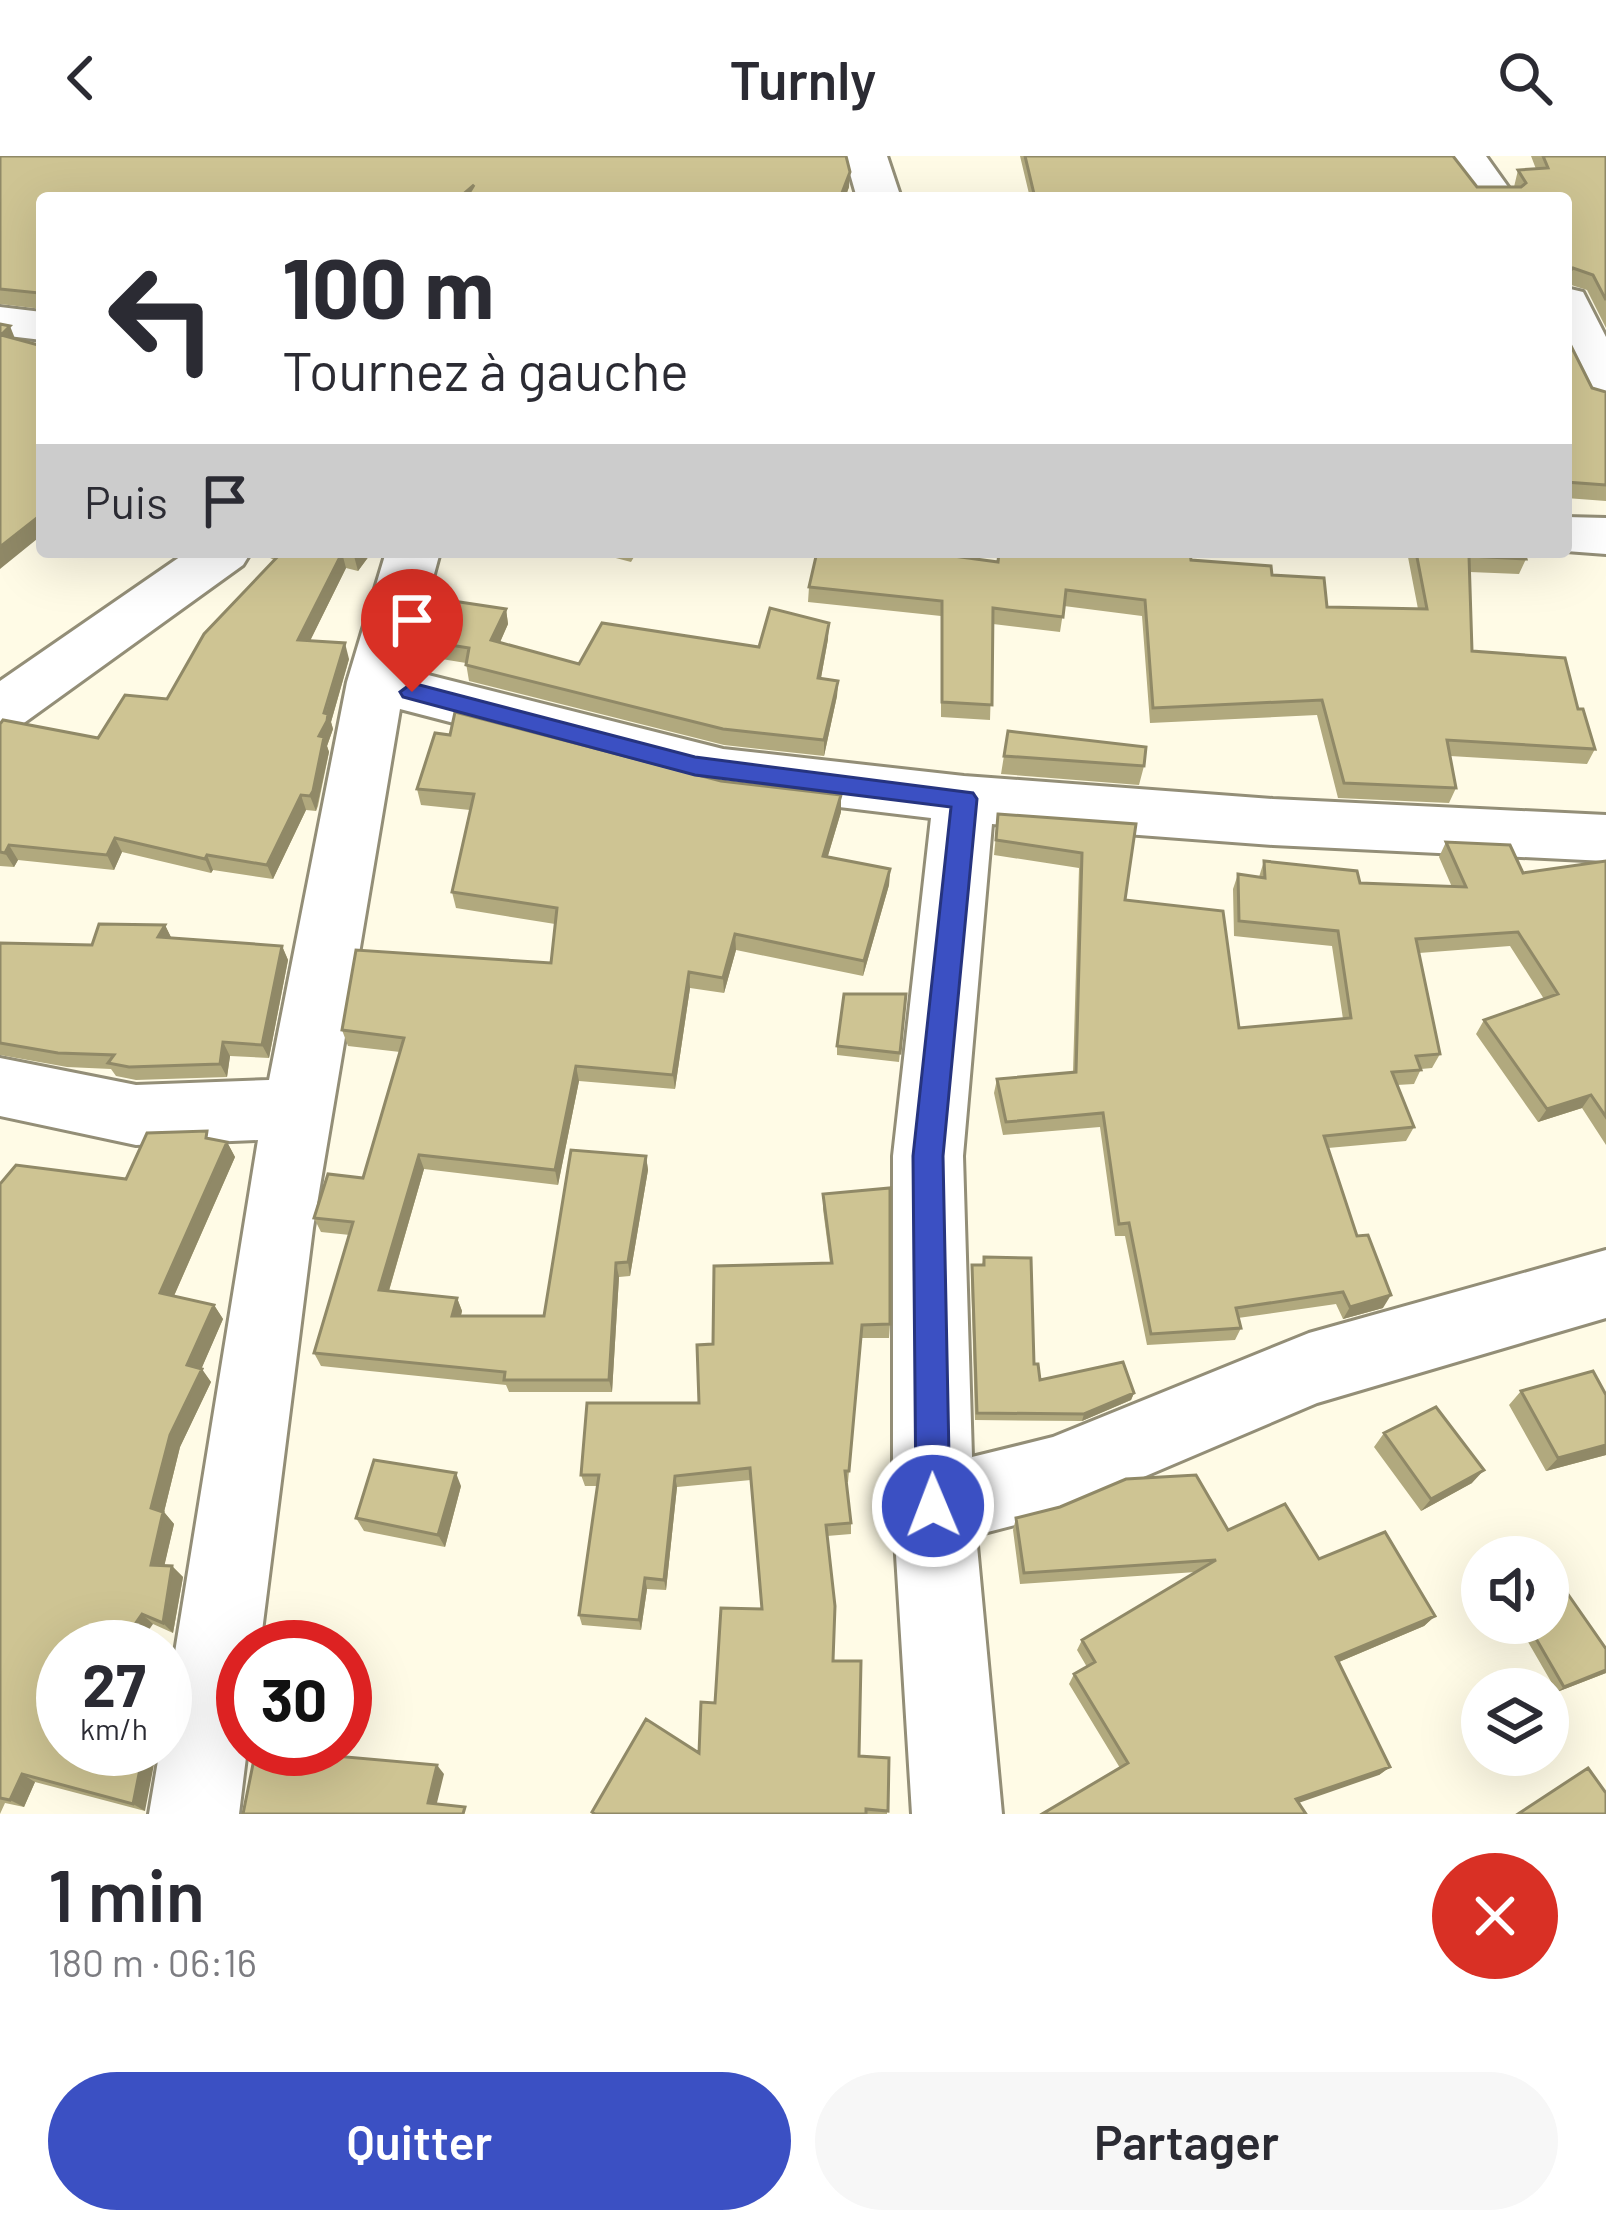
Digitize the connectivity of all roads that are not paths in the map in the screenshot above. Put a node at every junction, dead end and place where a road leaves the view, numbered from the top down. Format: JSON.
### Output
{"nodes":[{"id":1,"x":866,"y":156,"type":"edge"},
{"id":2,"x":1464,"y":156,"type":"edge"},
{"id":3,"x":877,"y":192,"type":"edge"},
{"id":4,"x":1490,"y":192,"type":"edge"},
{"id":5,"x":1572,"y":290,"type":"edge"},
{"id":6,"x":1606,"y":291,"type":"edge"},
{"id":7,"x":1572,"y":315,"type":"edge"},
{"id":8,"x":0,"y":321,"type":"edge"},
{"id":9,"x":36,"y":325,"type":"edge"},
{"id":10,"x":1606,"y":390,"type":"edge"},
{"id":11,"x":1572,"y":534,"type":"edge"},
{"id":12,"x":1606,"y":536,"type":"edge"},
{"id":13,"x":215,"y":558,"type":"edge"},
{"id":14,"x":411,"y":558,"type":"edge"},
{"id":15,"x":376,"y":682,"type":"junction"},
{"id":16,"x":0,"y":710,"type":"edge"},
{"id":17,"x":964,"y":799,"type":"junction"},
{"id":18,"x":1606,"y":838,"type":"edge"},
{"id":19,"x":0,"y":1087,"type":"edge"},
{"id":20,"x":299,"y":1109,"type":"junction"},
{"id":21,"x":1606,"y":1284,"type":"edge"},
{"id":22,"x":933,"y":1506,"type":"junction"},
{"id":23,"x":194,"y":1814,"type":"edge"},
{"id":24,"x":957,"y":1814,"type":"edge"}],
"edges":[{"from":1,"to":3,"type":"street"},
{"from":2,"to":4,"type":"street"},
{"from":5,"to":6,"type":"street"},
{"from":7,"to":10,"type":"street"},
{"from":8,"to":9,"type":"street"},
{"from":11,"to":12,"type":"street"},
{"from":13,"to":16,"type":"street"},
{"from":14,"to":15,"type":"street"},
{"from":15,"to":17,"type":"street"},
{"from":15,"to":20,"type":"street"},
{"from":17,"to":18,"type":"street"},
{"from":17,"to":22,"type":"street"},
{"from":19,"to":20,"type":"street"},
{"from":20,"to":23,"type":"street"},
{"from":21,"to":22,"type":"street"},
{"from":22,"to":24,"type":"street"}]}
